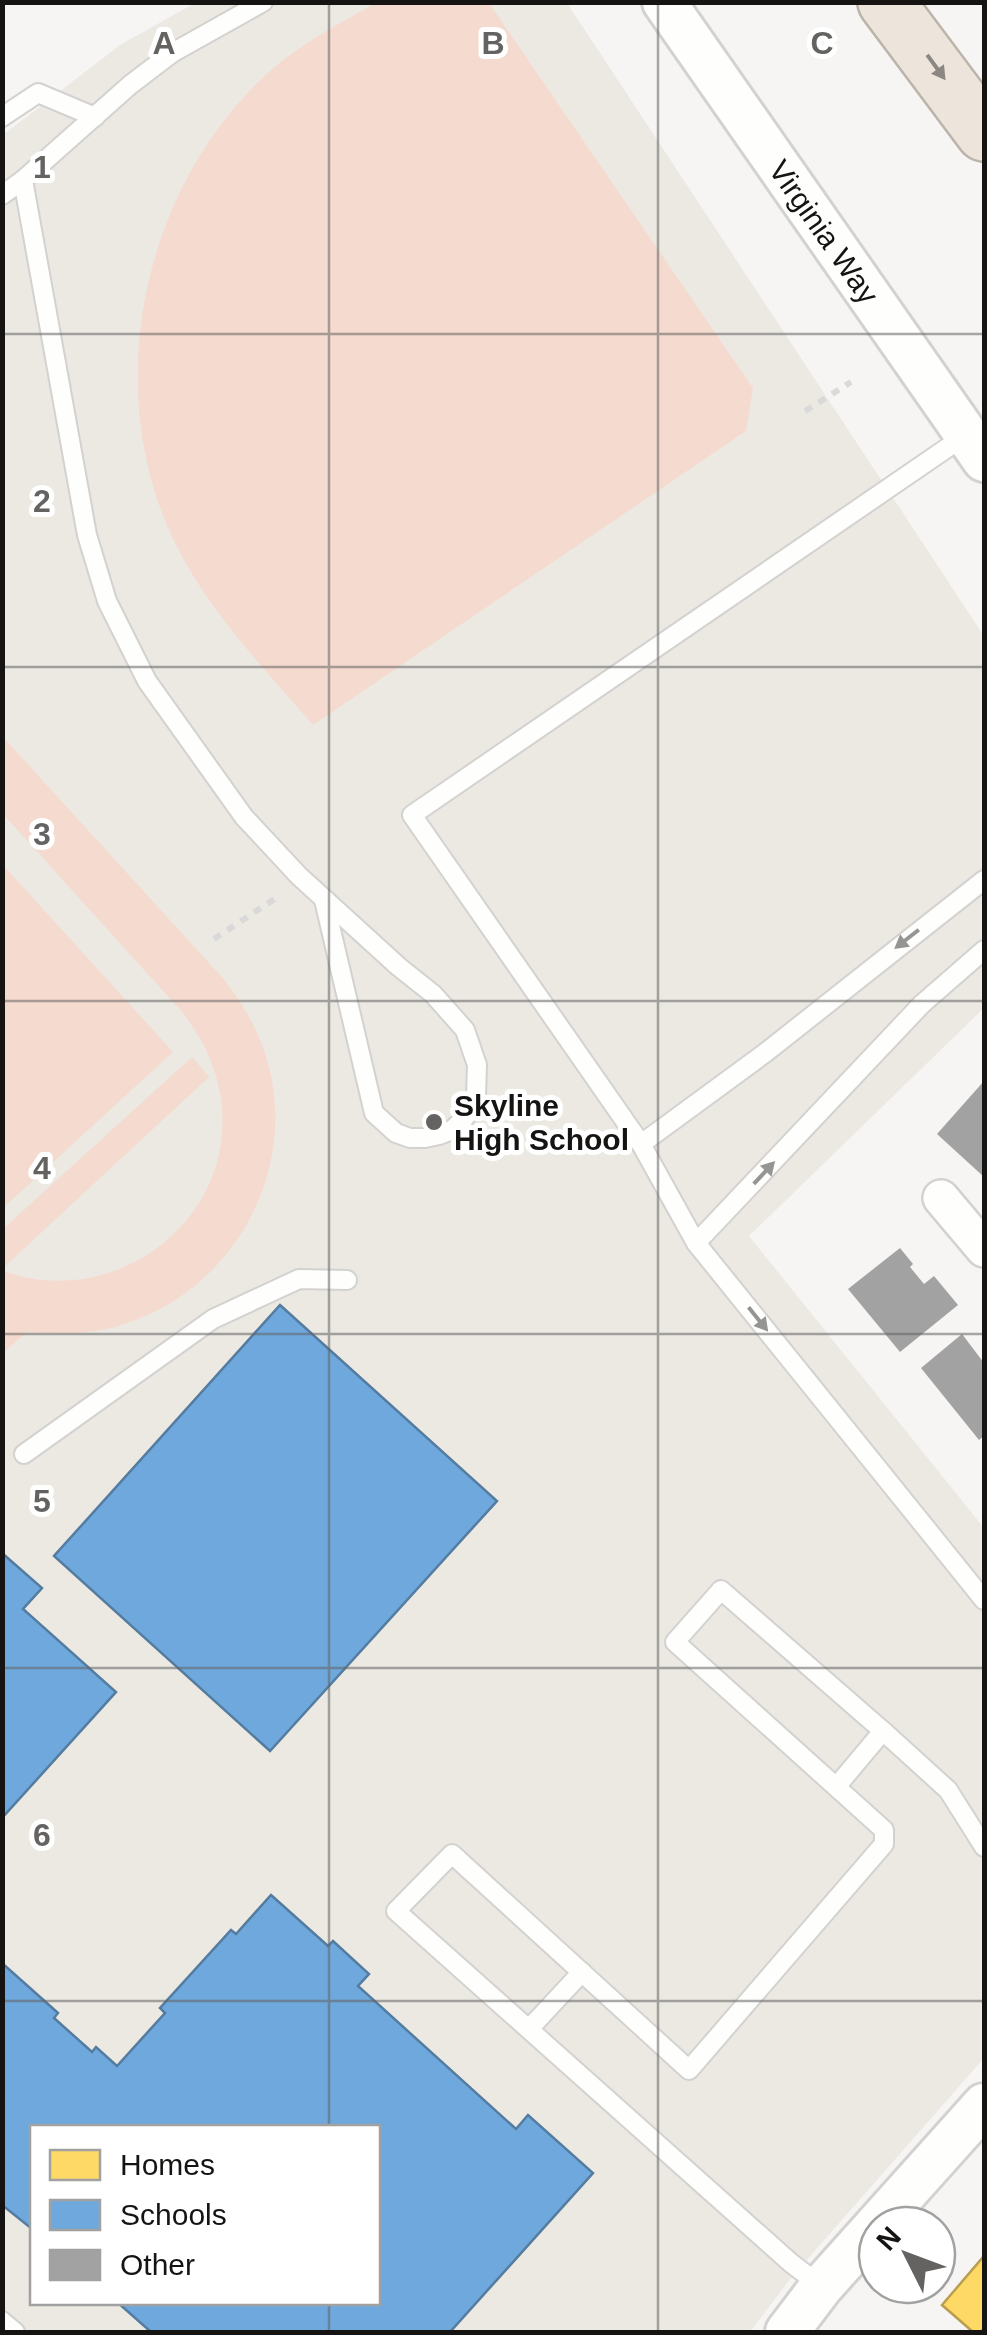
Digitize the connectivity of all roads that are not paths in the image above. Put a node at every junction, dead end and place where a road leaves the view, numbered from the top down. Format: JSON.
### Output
{"nodes":[{"id":1,"x":263,"y":2,"type":"edge"},
{"id":2,"x":664,"y":2,"type":"edge"},
{"id":3,"x":886,"y":2,"type":"edge"},
{"id":4,"x":2,"y":116,"type":"edge"},
{"id":5,"x":95,"y":116,"type":"junction"},
{"id":6,"x":984,"y":133,"type":"edge"},
{"id":7,"x":23,"y":180,"type":"junction"},
{"id":8,"x":2,"y":195,"type":"edge"},
{"id":9,"x":976,"y":447,"type":"edge"},
{"id":10,"x":984,"y":880,"type":"edge"},
{"id":11,"x":324,"y":900,"type":"junction"},
{"id":12,"x":984,"y":950,"type":"edge"},
{"id":13,"x":641,"y":1144,"type":"junction"},
{"id":14,"x":942,"y":1198,"type":"dead end"},
{"id":15,"x":696,"y":1243,"type":"junction"},
{"id":16,"x":984,"y":1249,"type":"edge"},
{"id":17,"x":347,"y":1280,"type":"dead end"},
{"id":18,"x":24,"y":1454,"type":"dead end"},
{"id":19,"x":984,"y":1600,"type":"edge"},
{"id":20,"x":883,"y":1732,"type":"junction"},
{"id":21,"x":836,"y":1786,"type":"junction"},
{"id":22,"x":984,"y":1847,"type":"edge"},
{"id":23,"x":582,"y":1972,"type":"junction"},
{"id":24,"x":529,"y":2030,"type":"junction"},
{"id":25,"x":984,"y":2104,"type":"edge"},
{"id":26,"x":821,"y":2287,"type":"junction"},
{"id":27,"x":2,"y":2321,"type":"edge"},
{"id":28,"x":15,"y":2332,"type":"edge"},
{"id":29,"x":788,"y":2332,"type":"edge"}],
"edges":[{"from":1,"to":5,"type":"lane"},
{"from":2,"to":9,"type":"street","name":"Virginia Way"},
{"from":3,"to":6,"type":"highway","one_way":true},
{"from":4,"to":5,"type":"lane"},
{"from":5,"to":7,"type":"lane"},
{"from":7,"to":8,"type":"lane"},
{"from":7,"to":11,"type":"lane"},
{"from":9,"to":13,"type":"lane"},
{"from":10,"to":13,"type":"lane","one_way":true},
{"from":11,"to":11,"type":"lane"},
{"from":15,"to":12,"type":"lane","one_way":true},
{"from":13,"to":15,"type":"lane"},
{"from":14,"to":16,"type":"street"},
{"from":15,"to":19,"type":"lane","one_way":true},
{"from":17,"to":18,"type":"lane"},
{"from":20,"to":21,"type":"lane"},
{"from":20,"to":21,"type":"lane"},
{"from":20,"to":22,"type":"lane"},
{"from":21,"to":23,"type":"lane"},
{"from":23,"to":24,"type":"lane"},
{"from":23,"to":24,"type":"lane"},
{"from":24,"to":26,"type":"lane"},
{"from":25,"to":26,"type":"street"},
{"from":26,"to":29,"type":"street"},
{"from":27,"to":28,"type":"lane"}]}
